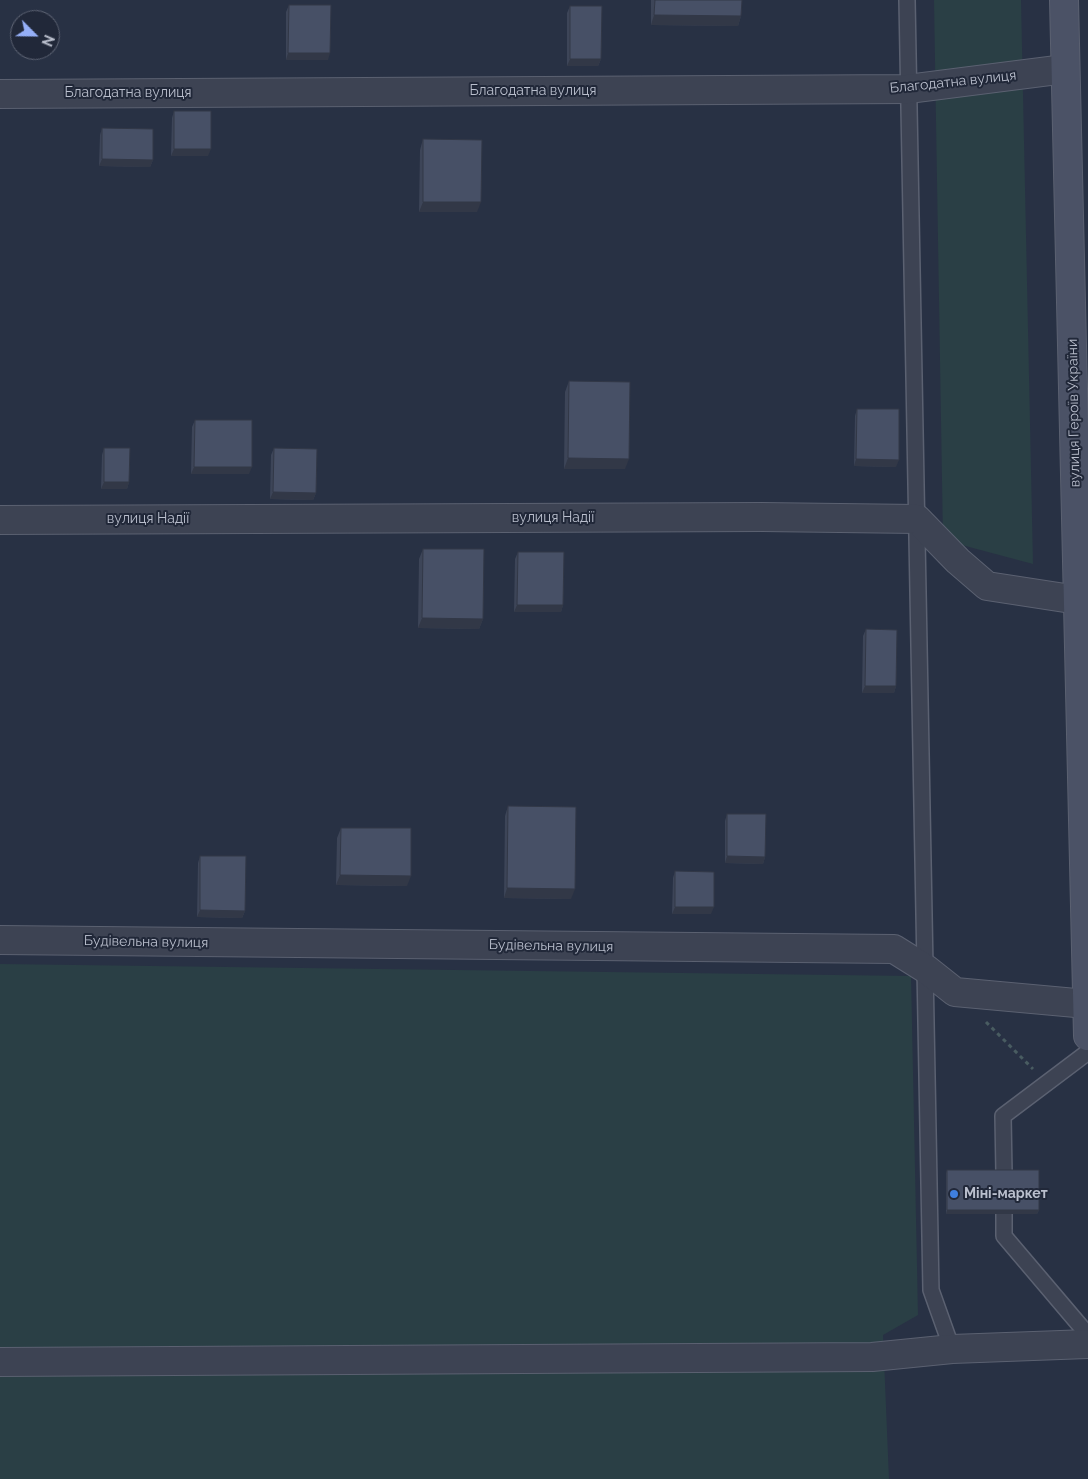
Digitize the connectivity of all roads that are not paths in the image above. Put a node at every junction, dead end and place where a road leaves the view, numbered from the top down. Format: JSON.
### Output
{"nodes":[{"id":1,"x":907,"y":0,"type":"edge"},
{"id":2,"x":1064,"y":0,"type":"edge"},
{"id":3,"x":1066,"y":69,"type":"junction"},
{"id":4,"x":908,"y":89,"type":"junction"},
{"id":5,"x":0,"y":94,"type":"edge"},
{"id":6,"x":917,"y":519,"type":"junction"},
{"id":7,"x":0,"y":520,"type":"edge"},
{"id":8,"x":1078,"y":600,"type":"junction"},
{"id":9,"x":0,"y":940,"type":"edge"},
{"id":10,"x":926,"y":969,"type":"junction"},
{"id":11,"x":1087,"y":1004,"type":"edge"},
{"id":12,"x":1088,"y":1036,"type":"edge"},
{"id":13,"x":1088,"y":1052,"type":"edge"},
{"id":14,"x":1004,"y":1173,"type":"edge"},
{"id":15,"x":1004,"y":1214,"type":"edge"},
{"id":16,"x":1088,"y":1335,"type":"edge"},
{"id":17,"x":1088,"y":1344,"type":"edge"},
{"id":18,"x":952,"y":1349,"type":"junction"},
{"id":19,"x":0,"y":1362,"type":"edge"}],
"edges":[{"from":1,"to":4,"type":"lane"},
{"from":2,"to":3,"type":"main road","name":"вулиця Героїв України"},
{"from":3,"to":4,"type":"street","name":"Благодатна вулиця"},
{"from":3,"to":8,"type":"main road","name":"вулиця Героїв України"},
{"from":4,"to":5,"type":"street","name":"Благодатна вулиця"},
{"from":4,"to":6,"type":"lane"},
{"from":6,"to":7,"type":"street","name":"вулиця Надії"},
{"from":6,"to":8,"type":"street"},
{"from":6,"to":10,"type":"lane"},
{"from":8,"to":11,"type":"main road","name":"вулиця Героїв України"},
{"from":9,"to":10,"type":"street","name":"Будівельна вулиця"},
{"from":10,"to":11,"type":"street","name":"Будівельна вулиця"},
{"from":10,"to":18,"type":"lane"},
{"from":11,"to":12,"type":"main road","name":"вулиця Героїв України"},
{"from":13,"to":14,"type":"lane"},
{"from":15,"to":16,"type":"lane"},
{"from":17,"to":18,"type":"street"},
{"from":18,"to":19,"type":"street"}]}
